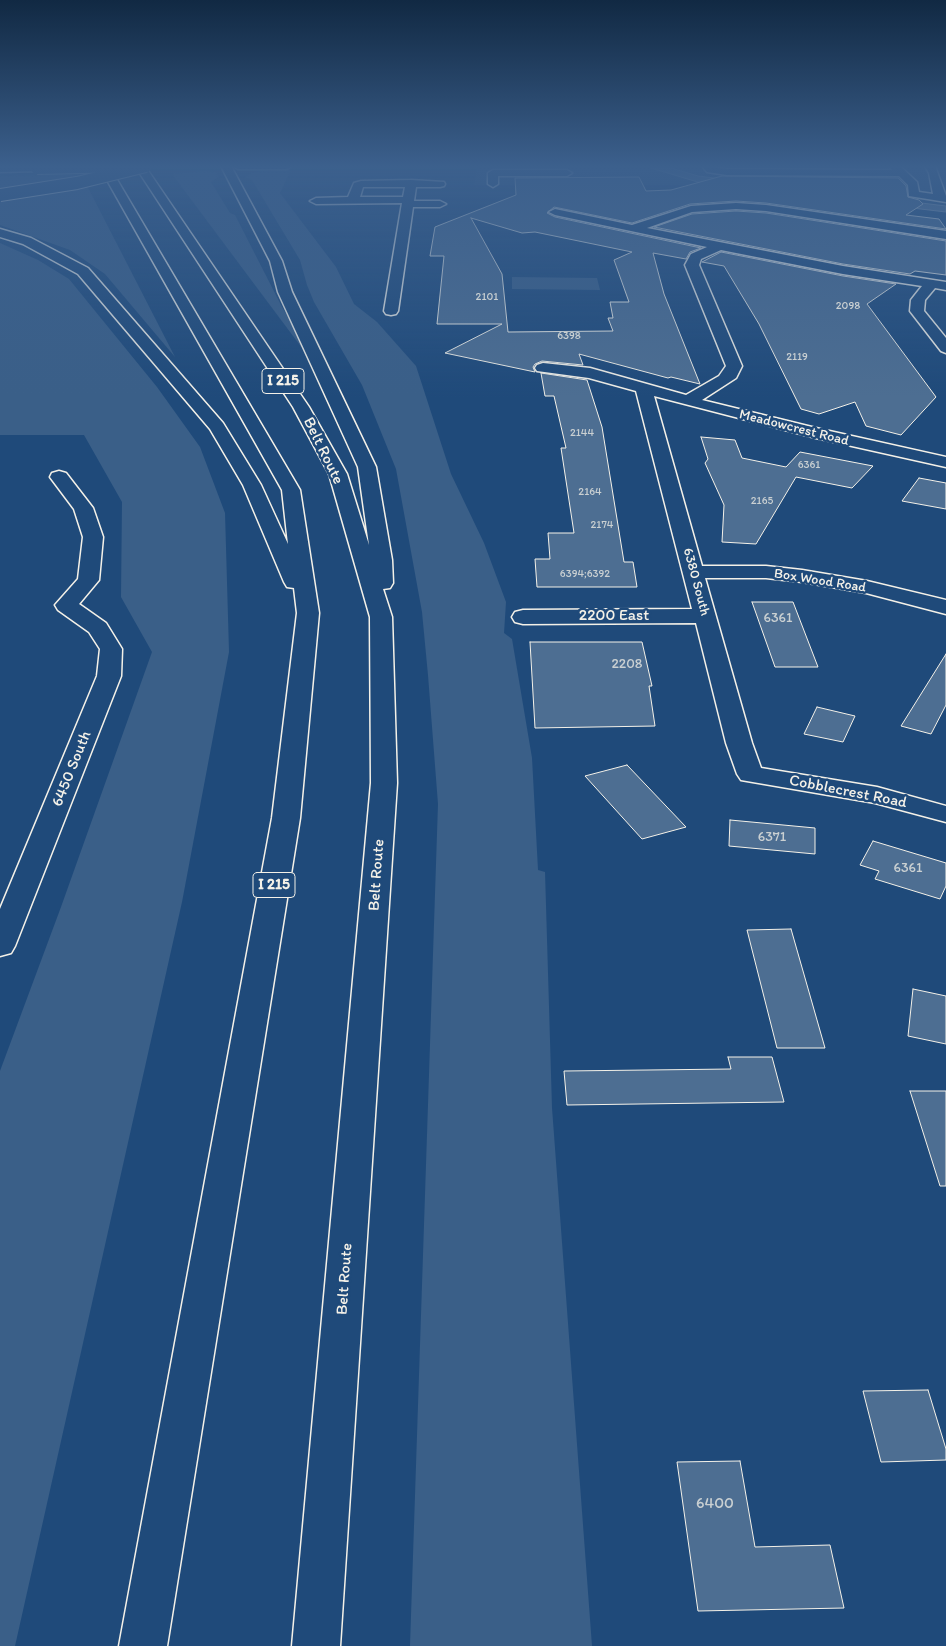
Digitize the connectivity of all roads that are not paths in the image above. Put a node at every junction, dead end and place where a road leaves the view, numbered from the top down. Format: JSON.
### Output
{"nodes":[{"id":1,"x":29,"y":243,"type":"edge"},
{"id":2,"x":148,"y":243,"type":"edge"},
{"id":3,"x":191,"y":243,"type":"edge"},
{"id":4,"x":266,"y":243,"type":"edge"},
{"id":5,"x":402,"y":243,"type":"edge"},
{"id":6,"x":702,"y":243,"type":"edge"},
{"id":7,"x":720,"y":246,"type":"junction"},
{"id":8,"x":931,"y":284,"type":"junction"},
{"id":9,"x":946,"y":286,"type":"edge"},
{"id":10,"x":391,"y":312,"type":"dead end"},
{"id":11,"x":946,"y":348,"type":"edge"},
{"id":12,"x":543,"y":368,"type":"dead end"},
{"id":13,"x":644,"y":389,"type":"junction"},
{"id":14,"x":688,"y":401,"type":"junction"},
{"id":15,"x":946,"y":462,"type":"edge"},
{"id":16,"x":59,"y":477,"type":"dead end"},
{"id":17,"x":693,"y":572,"type":"junction"},
{"id":18,"x":946,"y":607,"type":"edge"},
{"id":19,"x":308,"y":613,"type":"junction"},
{"id":20,"x":705,"y":616,"type":"junction"},
{"id":21,"x":381,"y":617,"type":"junction"},
{"id":22,"x":523,"y":617,"type":"dead end"},
{"id":23,"x":750,"y":774,"type":"joint"},
{"id":24,"x":946,"y":814,"type":"edge"},
{"id":25,"x":0,"y":946,"type":"edge"},
{"id":26,"x":143,"y":1646,"type":"edge"},
{"id":27,"x":316,"y":1646,"type":"edge"}],
"edges":[{"from":1,"to":19,"type":"main road"},
{"from":2,"to":19,"type":"main road","number":"I 215"},
{"from":3,"to":21,"type":"main road","name":"Belt Route","number":"I 215"},
{"from":4,"to":21,"type":"main road"},
{"from":5,"to":10,"type":"main road"},
{"from":6,"to":7,"type":"main road"},
{"from":7,"to":8,"type":"main road"},
{"from":7,"to":14,"type":"main road"},
{"from":8,"to":9,"type":"main road"},
{"from":8,"to":11,"type":"main road"},
{"from":12,"to":13,"type":"main road","name":"Meadowcrest Road"},
{"from":13,"to":14,"type":"main road","name":"Meadowcrest Road"},
{"from":13,"to":17,"type":"main road","name":"6380 South"},
{"from":14,"to":15,"type":"main road","name":"Meadowcrest Road"},
{"from":16,"to":25,"type":"main road","name":"6450 South"},
{"from":17,"to":18,"type":"main road","name":"Box Wood Road"},
{"from":17,"to":20,"type":"main road","name":"6380 South"},
{"from":19,"to":26,"type":"main road","number":"I 215"},
{"from":20,"to":22,"type":"main road","name":"2200 East"},
{"from":20,"to":23,"type":"main road","name":"6380 South"},
{"from":21,"to":27,"type":"main road","name":"Belt Route","number":"I 215"},
{"from":23,"to":24,"type":"main road","name":"Cobblecrest Road"}]}
